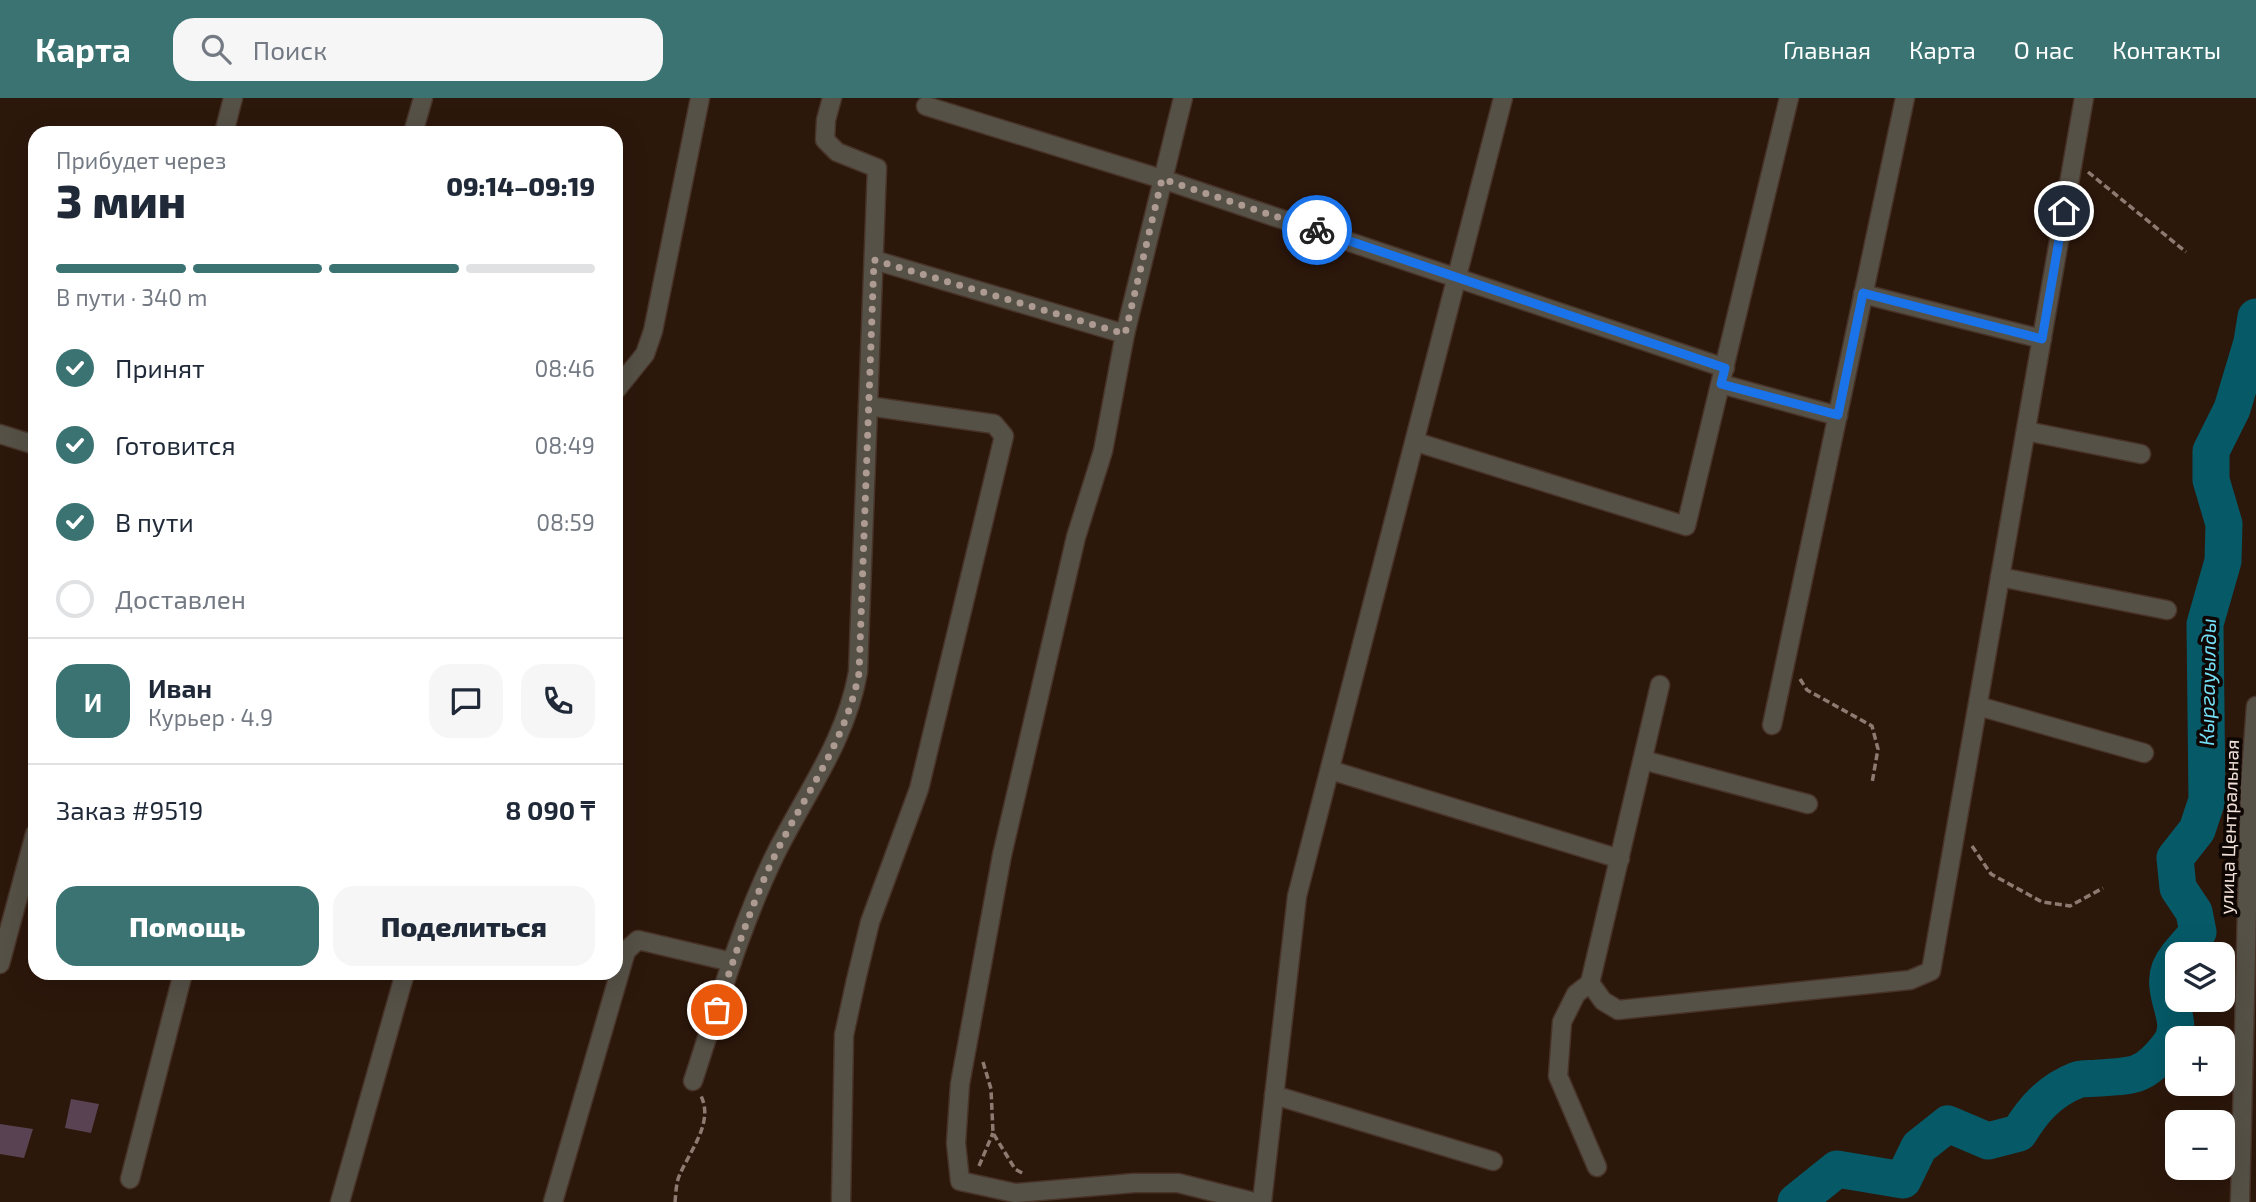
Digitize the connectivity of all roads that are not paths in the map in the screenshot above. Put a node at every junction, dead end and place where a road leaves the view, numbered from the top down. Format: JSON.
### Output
{"nodes":[{"id":1,"x":233,"y":98,"type":"edge"},
{"id":2,"x":423,"y":98,"type":"edge"},
{"id":3,"x":700,"y":98,"type":"edge"},
{"id":4,"x":832,"y":98,"type":"edge"},
{"id":5,"x":1183,"y":98,"type":"edge"},
{"id":6,"x":1503,"y":98,"type":"edge"},
{"id":7,"x":1790,"y":98,"type":"edge"},
{"id":8,"x":1905,"y":98,"type":"edge"},
{"id":9,"x":2084,"y":98,"type":"edge"},
{"id":10,"x":926,"y":106,"type":"dead end"},
{"id":11,"x":226,"y":126,"type":"edge"},
{"id":12,"x":415,"y":126,"type":"edge"},
{"id":13,"x":1162,"y":179,"type":"junction"},
{"id":14,"x":874,"y":260,"type":"junction"},
{"id":15,"x":1457,"y":277,"type":"junction"},
{"id":16,"x":1863,"y":293,"type":"junction"},
{"id":17,"x":1125,"y":334,"type":"junction"},
{"id":18,"x":2042,"y":339,"type":"junction"},
{"id":19,"x":1723,"y":376,"type":"junction"},
{"id":20,"x":623,"y":381,"type":"edge"},
{"id":21,"x":868,"y":406,"type":"junction"},
{"id":22,"x":1838,"y":415,"type":"junction"},
{"id":23,"x":2026,"y":431,"type":"junction"},
{"id":24,"x":0,"y":434,"type":"edge"},
{"id":25,"x":1416,"y":442,"type":"junction"},
{"id":26,"x":28,"y":443,"type":"edge"},
{"id":27,"x":2141,"y":454,"type":"dead end"},
{"id":28,"x":2000,"y":577,"type":"junction"},
{"id":29,"x":2167,"y":610,"type":"dead end"},
{"id":30,"x":1660,"y":685,"type":"dead end"},
{"id":31,"x":1978,"y":706,"type":"junction"},
{"id":32,"x":2256,"y":706,"type":"edge"},
{"id":33,"x":1772,"y":726,"type":"dead end"},
{"id":34,"x":2144,"y":753,"type":"dead end"},
{"id":35,"x":1643,"y":760,"type":"junction"},
{"id":36,"x":1330,"y":770,"type":"junction"},
{"id":37,"x":1808,"y":804,"type":"dead end"},
{"id":38,"x":1620,"y":859,"type":"junction"},
{"id":39,"x":28,"y":860,"type":"edge"},
{"id":40,"x":623,"y":961,"type":"edge"},
{"id":41,"x":732,"y":962,"type":"junction"},
{"id":42,"x":0,"y":964,"type":"edge"},
{"id":43,"x":181,"y":980,"type":"edge"},
{"id":44,"x":403,"y":980,"type":"edge"},
{"id":45,"x":618,"y":980,"type":"edge"},
{"id":46,"x":1590,"y":983,"type":"junction"},
{"id":47,"x":693,"y":1081,"type":"road end"},
{"id":48,"x":1274,"y":1096,"type":"junction"},
{"id":49,"x":1493,"y":1161,"type":"dead end"},
{"id":50,"x":1597,"y":1167,"type":"dead end"},
{"id":51,"x":130,"y":1179,"type":"dead end"},
{"id":52,"x":340,"y":1202,"type":"edge"},
{"id":53,"x":553,"y":1202,"type":"edge"},
{"id":54,"x":841,"y":1202,"type":"edge"},
{"id":55,"x":1254,"y":1202,"type":"edge"},
{"id":56,"x":1262,"y":1202,"type":"edge"},
{"id":57,"x":2240,"y":1202,"type":"edge"}],
"edges":[{"from":1,"to":11,"type":"street"},
{"from":2,"to":12,"type":"street"},
{"from":3,"to":20,"type":"street"},
{"from":4,"to":14,"type":"street"},
{"from":5,"to":13,"type":"street"},
{"from":6,"to":15,"type":"street"},
{"from":7,"to":19,"type":"street"},
{"from":8,"to":16,"type":"street"},
{"from":9,"to":18,"type":"street"},
{"from":10,"to":13,"type":"street"},
{"from":13,"to":15,"type":"street"},
{"from":13,"to":17,"type":"street"},
{"from":14,"to":17,"type":"street"},
{"from":14,"to":21,"type":"street"},
{"from":15,"to":19,"type":"street"},
{"from":15,"to":25,"type":"street"},
{"from":16,"to":18,"type":"street"},
{"from":16,"to":22,"type":"street"},
{"from":17,"to":55,"type":"street"},
{"from":18,"to":23,"type":"street"},
{"from":19,"to":22,"type":"street"},
{"from":19,"to":25,"type":"street"},
{"from":21,"to":41,"type":"street"},
{"from":21,"to":54,"type":"street"},
{"from":22,"to":33,"type":"street"},
{"from":23,"to":27,"type":"street"},
{"from":23,"to":28,"type":"street"},
{"from":24,"to":26,"type":"street"},
{"from":25,"to":36,"type":"street"},
{"from":28,"to":29,"type":"street"},
{"from":28,"to":31,"type":"street"},
{"from":30,"to":35,"type":"street"},
{"from":31,"to":34,"type":"street"},
{"from":31,"to":46,"type":"street"},
{"from":32,"to":57,"type":"street","name":"улица Центральная"},
{"from":35,"to":37,"type":"street"},
{"from":35,"to":38,"type":"street"},
{"from":36,"to":38,"type":"street"},
{"from":36,"to":48,"type":"street"},
{"from":38,"to":46,"type":"street"},
{"from":39,"to":42,"type":"street"},
{"from":40,"to":41,"type":"street"},
{"from":41,"to":47,"type":"street"},
{"from":43,"to":51,"type":"street"},
{"from":44,"to":52,"type":"street"},
{"from":45,"to":53,"type":"street"},
{"from":46,"to":50,"type":"street"},
{"from":48,"to":49,"type":"street"},
{"from":48,"to":56,"type":"street"}]}
